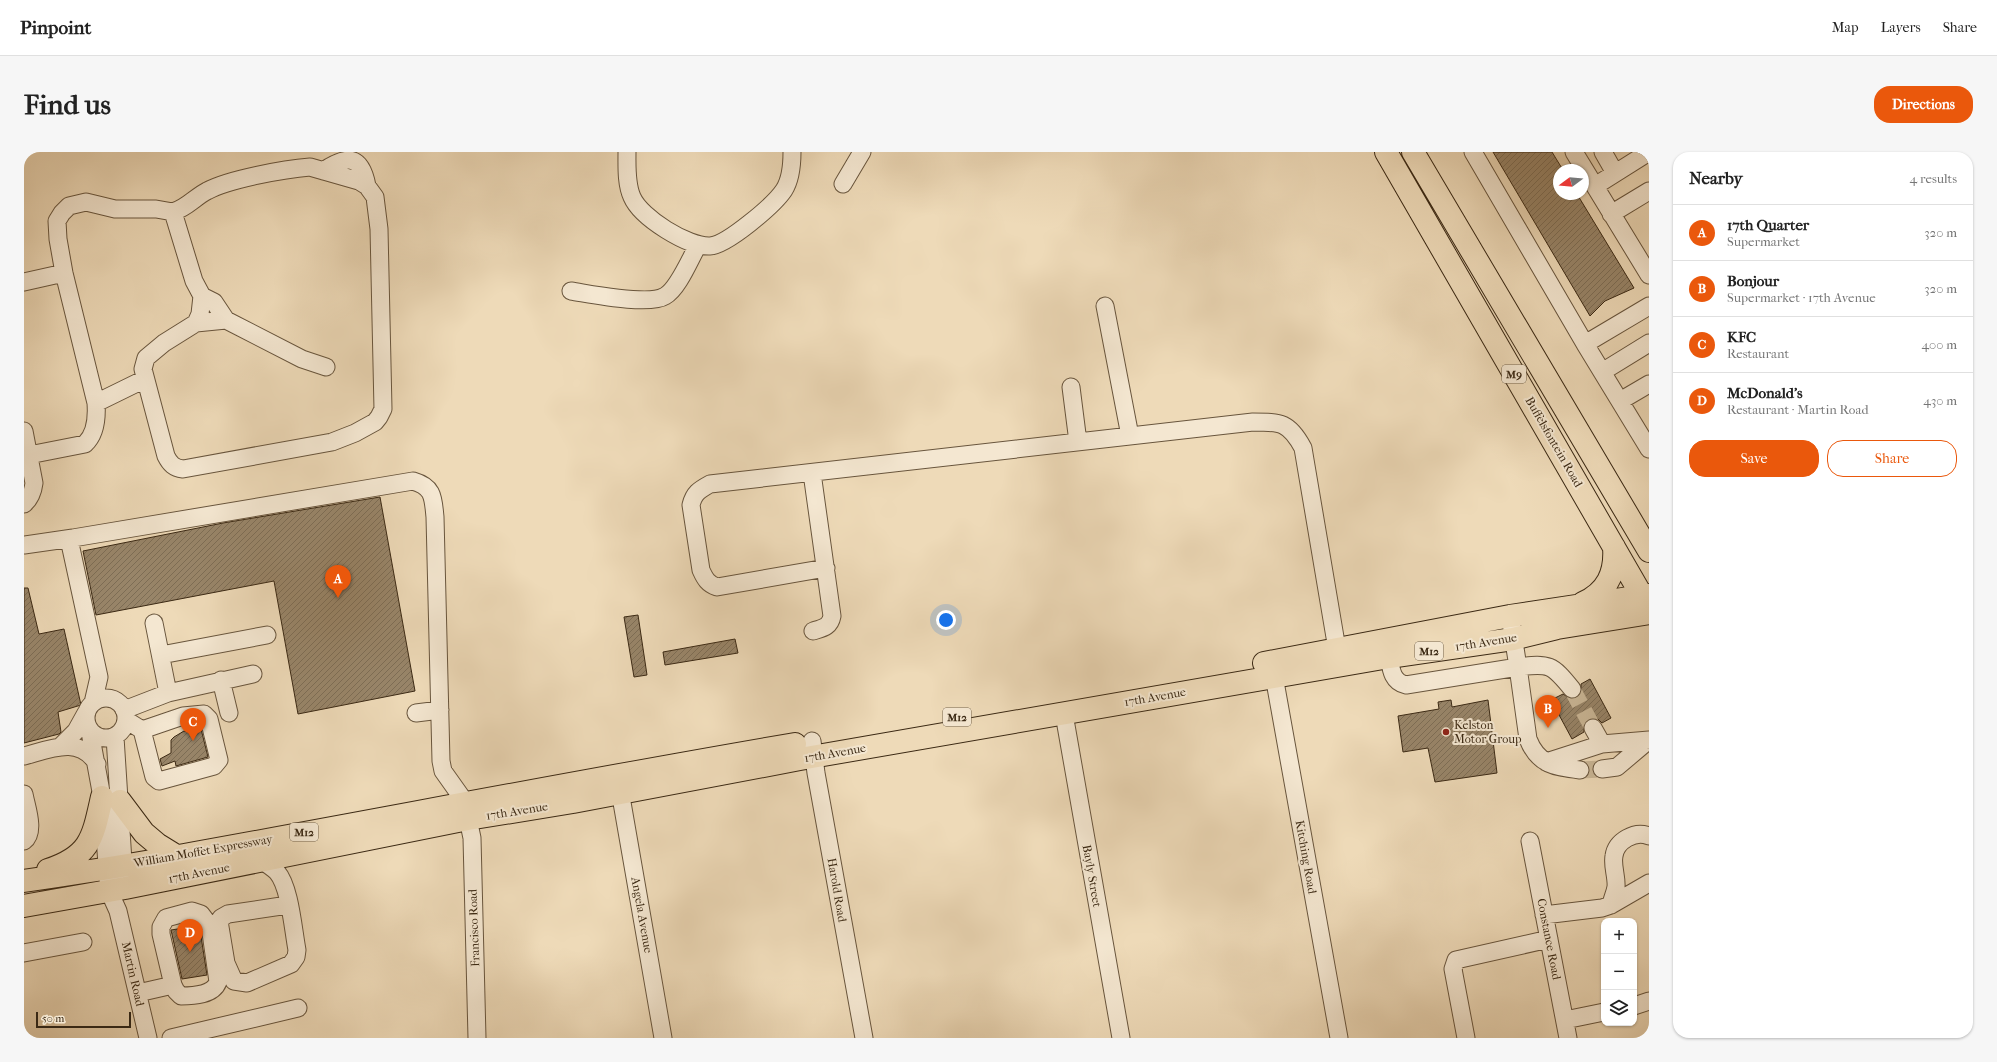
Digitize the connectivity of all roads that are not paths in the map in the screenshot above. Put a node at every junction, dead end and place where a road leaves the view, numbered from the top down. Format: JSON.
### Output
{"nodes":[{"id":1,"x":627,"y":152,"type":"edge"},
{"id":2,"x":792,"y":152,"type":"edge"},
{"id":3,"x":862,"y":152,"type":"edge"},
{"id":4,"x":1387,"y":152,"type":"edge"},
{"id":5,"x":1412,"y":152,"type":"edge"},
{"id":6,"x":1430,"y":152,"type":"edge"},
{"id":7,"x":1473,"y":152,"type":"edge"},
{"id":8,"x":1574,"y":152,"type":"edge"},
{"id":9,"x":1603,"y":152,"type":"edge"},
{"id":10,"x":1649,"y":152,"type":"edge"},
{"id":11,"x":1616,"y":173,"type":"junction"},
{"id":12,"x":1429,"y":179,"type":"junction"},
{"id":13,"x":842,"y":184,"type":"dead end"},
{"id":14,"x":1595,"y":186,"type":"junction"},
{"id":15,"x":1649,"y":191,"type":"edge"},
{"id":16,"x":173,"y":212,"type":"junction"},
{"id":17,"x":1611,"y":214,"type":"junction"},
{"id":18,"x":698,"y":245,"type":"junction"},
{"id":19,"x":64,"y":273,"type":"junction"},
{"id":20,"x":1649,"y":275,"type":"edge"},
{"id":21,"x":24,"y":282,"type":"edge"},
{"id":22,"x":571,"y":291,"type":"dead end"},
{"id":23,"x":202,"y":296,"type":"junction"},
{"id":24,"x":1105,"y":306,"type":"dead end"},
{"id":25,"x":1647,"y":310,"type":"edge"},
{"id":26,"x":226,"y":320,"type":"junction"},
{"id":27,"x":196,"y":323,"type":"junction"},
{"id":28,"x":1649,"y":343,"type":"edge"},
{"id":29,"x":1585,"y":344,"type":"junction"},
{"id":30,"x":326,"y":367,"type":"dead end"},
{"id":31,"x":1602,"y":372,"type":"junction"},
{"id":32,"x":145,"y":379,"type":"junction"},
{"id":33,"x":1649,"y":384,"type":"edge"},
{"id":34,"x":1071,"y":386,"type":"dead end"},
{"id":35,"x":1620,"y":401,"type":"junction"},
{"id":36,"x":96,"y":403,"type":"junction"},
{"id":37,"x":1643,"y":426,"type":"edge"},
{"id":38,"x":24,"y":431,"type":"edge"},
{"id":39,"x":1130,"y":436,"type":"junction"},
{"id":40,"x":1078,"y":442,"type":"junction"},
{"id":41,"x":1649,"y":449,"type":"edge"},
{"id":42,"x":30,"y":455,"type":"junction"},
{"id":43,"x":812,"y":473,"type":"junction"},
{"id":44,"x":26,"y":502,"type":"edge"},
{"id":45,"x":69,"y":538,"type":"junction"},
{"id":46,"x":24,"y":545,"type":"edge"},
{"id":47,"x":1614,"y":547,"type":"junction"},
{"id":48,"x":1649,"y":551,"type":"edge"},
{"id":49,"x":826,"y":568,"type":"junction"},
{"id":50,"x":1647,"y":603,"type":"edge"},
{"id":51,"x":1578,"y":606,"type":"junction"},
{"id":52,"x":1510,"y":616,"type":"junction"},
{"id":53,"x":154,"y":623,"type":"dead end"},
{"id":54,"x":813,"y":631,"type":"dead end"},
{"id":55,"x":268,"y":635,"type":"dead end"},
{"id":56,"x":1513,"y":639,"type":"junction"},
{"id":57,"x":161,"y":655,"type":"junction"},
{"id":58,"x":1388,"y":657,"type":"junction"},
{"id":59,"x":1339,"y":658,"type":"junction"},
{"id":60,"x":1518,"y":667,"type":"junction"},
{"id":61,"x":253,"y":674,"type":"dead end"},
{"id":62,"x":1274,"y":676,"type":"junction"},
{"id":63,"x":99,"y":677,"type":"junction"},
{"id":64,"x":221,"y":680,"type":"junction"},
{"id":65,"x":1572,"y":689,"type":"tunnel mouth"},
{"id":66,"x":168,"y":692,"type":"junction"},
{"id":67,"x":90,"y":708,"type":"junction"},
{"id":68,"x":123,"y":710,"type":"junction"},
{"id":69,"x":440,"y":710,"type":"junction"},
{"id":70,"x":229,"y":713,"type":"dead end"},
{"id":71,"x":416,"y":713,"type":"dead end"},
{"id":72,"x":1064,"y":714,"type":"junction"},
{"id":73,"x":1593,"y":728,"type":"tunnel mouth"},
{"id":74,"x":142,"y":730,"type":"junction"},
{"id":75,"x":90,"y":732,"type":"junction"},
{"id":76,"x":115,"y":737,"type":"junction"},
{"id":77,"x":1649,"y":740,"type":"edge"},
{"id":78,"x":1602,"y":744,"type":"junction"},
{"id":79,"x":60,"y":747,"type":"junction"},
{"id":80,"x":813,"y":749,"type":"junction"},
{"id":81,"x":24,"y":756,"type":"edge"},
{"id":82,"x":1546,"y":762,"type":"junction"},
{"id":83,"x":97,"y":764,"type":"junction"},
{"id":84,"x":1602,"y":769,"type":"tunnel mouth"},
{"id":85,"x":1580,"y":770,"type":"tunnel mouth"},
{"id":86,"x":620,"y":791,"type":"junction"},
{"id":87,"x":24,"y":794,"type":"edge"},
{"id":88,"x":500,"y":796,"type":"joint"},
{"id":89,"x":111,"y":799,"type":"junction"},
{"id":90,"x":467,"y":811,"type":"junction"},
{"id":91,"x":1649,"y":836,"type":"edge"},
{"id":92,"x":24,"y":841,"type":"edge"},
{"id":93,"x":1530,"y":841,"type":"dead end"},
{"id":94,"x":301,"y":853,"type":"junction"},
{"id":95,"x":178,"y":857,"type":"junction"},
{"id":96,"x":262,"y":861,"type":"junction"},
{"id":97,"x":116,"y":866,"type":"junction"},
{"id":98,"x":24,"y":880,"type":"edge"},
{"id":99,"x":1649,"y":883,"type":"edge"},
{"id":100,"x":117,"y":890,"type":"junction"},
{"id":101,"x":287,"y":897,"type":"junction"},
{"id":102,"x":1611,"y":905,"type":"junction"},
{"id":103,"x":24,"y":906,"type":"edge"},
{"id":104,"x":1544,"y":915,"type":"junction"},
{"id":105,"x":1549,"y":939,"type":"junction"},
{"id":106,"x":83,"y":942,"type":"dead end"},
{"id":107,"x":24,"y":953,"type":"edge"},
{"id":108,"x":173,"y":985,"type":"junction"},
{"id":109,"x":138,"y":993,"type":"junction"},
{"id":110,"x":1649,"y":1002,"type":"edge"},
{"id":111,"x":1637,"y":1005,"type":"edge"},
{"id":112,"x":298,"y":1008,"type":"dead end"},
{"id":113,"x":1601,"y":1013,"type":"edge"},
{"id":114,"x":1565,"y":1020,"type":"junction"},
{"id":115,"x":148,"y":1038,"type":"edge"},
{"id":116,"x":171,"y":1038,"type":"edge"},
{"id":117,"x":477,"y":1038,"type":"edge"},
{"id":118,"x":663,"y":1038,"type":"edge"},
{"id":119,"x":864,"y":1038,"type":"edge"},
{"id":120,"x":1121,"y":1038,"type":"edge"},
{"id":121,"x":1338,"y":1038,"type":"edge"},
{"id":122,"x":1466,"y":1038,"type":"edge"},
{"id":123,"x":1568,"y":1038,"type":"edge"}],
"edges":[{"from":1,"to":18,"type":"street"},
{"from":2,"to":18,"type":"street"},
{"from":3,"to":13,"type":"street"},
{"from":4,"to":47,"type":"main road","name":"Buffelsfontein Road","number":"M9"},
{"from":5,"to":12,"type":"main road","name":"Buffelsfontein Road","number":"M9"},
{"from":6,"to":12,"type":"main road"},
{"from":7,"to":29,"type":"street"},
{"from":8,"to":14,"type":"street"},
{"from":9,"to":11,"type":"street"},
{"from":10,"to":11,"type":"street"},
{"from":11,"to":14,"type":"street"},
{"from":12,"to":48,"type":"main road","name":"Buffelsfontein Road","number":"M9"},
{"from":14,"to":17,"type":"street"},
{"from":15,"to":17,"type":"street"},
{"from":16,"to":19,"type":"street"},
{"from":16,"to":23,"type":"street"},
{"from":16,"to":32,"type":"street"},
{"from":17,"to":20,"type":"street"},
{"from":18,"to":22,"type":"street"},
{"from":19,"to":21,"type":"street"},
{"from":19,"to":36,"type":"street"},
{"from":23,"to":26,"type":"street"},
{"from":23,"to":27,"type":"street"},
{"from":24,"to":39,"type":"street"},
{"from":25,"to":29,"type":"street"},
{"from":26,"to":27,"type":"street"},
{"from":26,"to":30,"type":"street"},
{"from":27,"to":32,"type":"street"},
{"from":28,"to":31,"type":"street"},
{"from":29,"to":31,"type":"street"},
{"from":31,"to":35,"type":"street"},
{"from":32,"to":36,"type":"street"},
{"from":33,"to":35,"type":"street"},
{"from":34,"to":40,"type":"street"},
{"from":35,"to":37,"type":"street"},
{"from":36,"to":42,"type":"street"},
{"from":37,"to":41,"type":"street"},
{"from":38,"to":42,"type":"street"},
{"from":39,"to":40,"type":"street"},
{"from":39,"to":59,"type":"street"},
{"from":40,"to":43,"type":"street"},
{"from":42,"to":44,"type":"street"},
{"from":43,"to":49,"type":"street"},
{"from":43,"to":49,"type":"street"},
{"from":45,"to":46,"type":"street"},
{"from":45,"to":63,"type":"street"},
{"from":45,"to":69,"type":"street"},
{"from":47,"to":50,"type":"main road","name":"Buffelsfontein Road","number":"M9"},
{"from":47,"to":51,"type":"main road"},
{"from":49,"to":54,"type":"street"},
{"from":50,"to":51,"type":"main road","name":"17th Avenue","number":"M12"},
{"from":50,"to":56,"type":"main road","name":"17th Avenue","number":"M12"},
{"from":51,"to":52,"type":"main road","name":"17th Avenue","number":"M12"},
{"from":52,"to":56,"type":"street"},
{"from":52,"to":59,"type":"main road","name":"17th Avenue","number":"M12"},
{"from":53,"to":57,"type":"street"},
{"from":55,"to":57,"type":"street"},
{"from":56,"to":58,"type":"main road","name":"17th Avenue","number":"M12"},
{"from":56,"to":60,"type":"street"},
{"from":57,"to":66,"type":"street"},
{"from":58,"to":59,"type":"main road","name":"17th Avenue","number":"M12"},
{"from":58,"to":60,"type":"street"},
{"from":59,"to":62,"type":"main road","name":"17th Avenue","number":"M12"},
{"from":59,"to":80,"type":"main road","name":"17th Avenue","number":"M12"},
{"from":60,"to":65,"type":"street"},
{"from":60,"to":82,"type":"street"},
{"from":61,"to":64,"type":"street"},
{"from":62,"to":72,"type":"main road","name":"17th Avenue","number":"M12"},
{"from":62,"to":121,"type":"street","name":"Kitching Road"},
{"from":63,"to":67,"type":"street"},
{"from":63,"to":68,"type":"street"},
{"from":64,"to":66,"type":"street"},
{"from":64,"to":70,"type":"street"},
{"from":66,"to":68,"type":"street"},
{"from":67,"to":68,"type":"street"},
{"from":67,"to":75,"type":"street"},
{"from":67,"to":79,"type":"street"},
{"from":68,"to":74,"type":"street"},
{"from":68,"to":76,"type":"street"},
{"from":69,"to":71,"type":"street"},
{"from":69,"to":90,"type":"street"},
{"from":72,"to":80,"type":"main road","name":"17th Avenue","number":"M12"},
{"from":72,"to":120,"type":"street","name":"Bayly Street"},
{"from":73,"to":78,"type":"street"},
{"from":74,"to":74,"type":"street"},
{"from":75,"to":76,"type":"street"},
{"from":75,"to":83,"type":"street"},
{"from":76,"to":89,"type":"street"},
{"from":77,"to":78,"type":"street"},
{"from":77,"to":84,"type":"street"},
{"from":78,"to":82,"type":"street"},
{"from":79,"to":81,"type":"street"},
{"from":79,"to":83,"type":"street"},
{"from":80,"to":86,"type":"main road","name":"17th Avenue","number":"M12"},
{"from":80,"to":88,"type":"main road","name":"17th Avenue","number":"M12"},
{"from":80,"to":119,"type":"street","name":"Harold Road"},
{"from":82,"to":85,"type":"street"},
{"from":83,"to":89,"type":"street"},
{"from":86,"to":90,"type":"main road","name":"17th Avenue","number":"M12"},
{"from":86,"to":118,"type":"street","name":"Angela Avenue"},
{"from":87,"to":92,"type":"street"},
{"from":88,"to":90,"type":"main road","name":"William Moffet Expressway","number":"M12"},
{"from":89,"to":95,"type":"main road"},
{"from":89,"to":97,"type":"street"},
{"from":89,"to":98,"type":"main road"},
{"from":90,"to":94,"type":"main road","name":"17th Avenue","number":"M12"},
{"from":90,"to":95,"type":"main road","name":"William Moffet Expressway","number":"M12"},
{"from":90,"to":117,"type":"street","name":"Francisco Road"},
{"from":91,"to":102,"type":"street"},
{"from":93,"to":104,"type":"street","name":"Constance Road"},
{"from":94,"to":96,"type":"main road","name":"17th Avenue","number":"M12"},
{"from":94,"to":101,"type":"street"},
{"from":95,"to":97,"type":"main road","name":"William Moffet Expressway","number":"M12"},
{"from":96,"to":100,"type":"main road","name":"17th Avenue","number":"M12"},
{"from":96,"to":101,"type":"street"},
{"from":97,"to":98,"type":"main road","name":"William Moffet Expressway","number":"M12"},
{"from":97,"to":100,"type":"street"},
{"from":99,"to":102,"type":"street"},
{"from":100,"to":103,"type":"main road","name":"17th Avenue","number":"M12"},
{"from":100,"to":109,"type":"street","name":"Martin Road"},
{"from":101,"to":101,"type":"street"},
{"from":102,"to":104,"type":"street"},
{"from":104,"to":105,"type":"street","name":"Constance Road"},
{"from":105,"to":114,"type":"street","name":"Constance Road"},
{"from":105,"to":122,"type":"street"},
{"from":106,"to":107,"type":"street"},
{"from":108,"to":108,"type":"street"},
{"from":108,"to":109,"type":"street"},
{"from":109,"to":115,"type":"street","name":"Martin Road"},
{"from":110,"to":111,"type":"street"},
{"from":112,"to":116,"type":"street"},
{"from":113,"to":114,"type":"street"},
{"from":114,"to":123,"type":"street","name":"Constance Road"}]}
